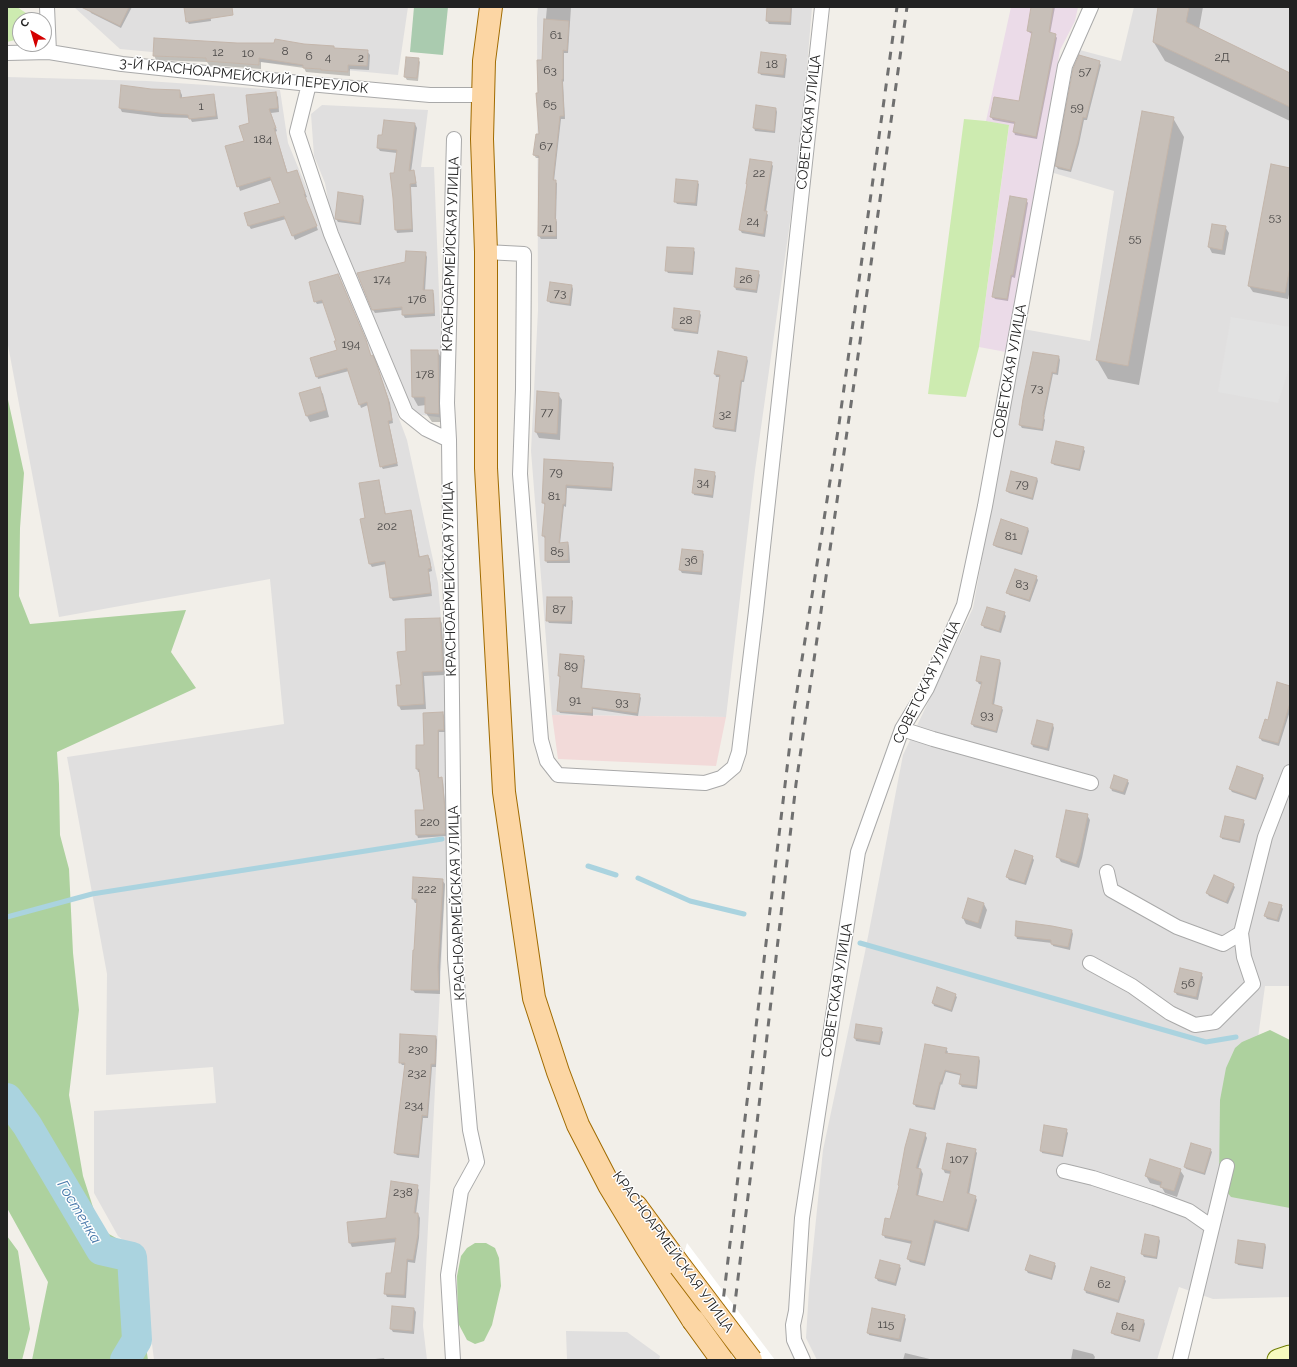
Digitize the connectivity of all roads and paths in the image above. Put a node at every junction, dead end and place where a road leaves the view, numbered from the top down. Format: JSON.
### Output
{"nodes":[{"id":1,"x":491,"y":7,"type":"edge"},
{"id":2,"x":822,"y":7,"type":"edge"},
{"id":3,"x":1091,"y":7,"type":"edge"},
{"id":4,"x":49,"y":52,"type":"joint"},
{"id":5,"x":7,"y":53,"type":"edge"},
{"id":6,"x":309,"y":84,"type":"junction"},
{"id":7,"x":483,"y":95,"type":"junction"},
{"id":8,"x":454,"y":139,"type":"dead end"},
{"id":9,"x":486,"y":252,"type":"junction"},
{"id":10,"x":449,"y":440,"type":"junction"},
{"id":11,"x":902,"y":729,"type":"junction"},
{"id":12,"x":1290,"y":772,"type":"edge"},
{"id":13,"x":1091,"y":783,"type":"dead end"},
{"id":14,"x":1107,"y":872,"type":"dead end"},
{"id":15,"x":522,"y":914,"type":"junction"},
{"id":16,"x":1241,"y":933,"type":"junction"},
{"id":17,"x":1090,"y":963,"type":"dead end"},
{"id":18,"x":1226,"y":1166,"type":"dead end"},
{"id":19,"x":1064,"y":1171,"type":"dead end"},
{"id":20,"x":1212,"y":1227,"type":"junction"},
{"id":21,"x":1290,"y":1356,"type":"edge"},
{"id":22,"x":453,"y":1360,"type":"edge"},
{"id":23,"x":722,"y":1360,"type":"edge"},
{"id":24,"x":751,"y":1360,"type":"edge"},
{"id":25,"x":802,"y":1360,"type":"edge"},
{"id":26,"x":1180,"y":1360,"type":"edge"},
{"id":27,"x":1278,"y":1360,"type":"edge"}],
"edges":[{"from":1,"to":7,"type":"main road","name":"КРАСНОАРМЕЙСКАЯ УЛИЦА"},
{"from":2,"to":9,"type":"street","name":"СОВЕТСКАЯ УЛИЦА"},
{"from":3,"to":11,"type":"street","name":"СОВЕТСКАЯ УЛИЦА"},
{"from":4,"to":5,"type":"street","name":"3-Й КРАСНОАРМЕЙСКИЙ ПЕРЕУЛОК"},
{"from":4,"to":6,"type":"street","name":"3-Й КРАСНОАРМЕЙСКИЙ ПЕРЕУЛОК"},
{"from":6,"to":7,"type":"street","name":"3-Й КРАСНОАРМЕЙСКИЙ ПЕРЕУЛОК"},
{"from":6,"to":10,"type":"street"},
{"from":7,"to":9,"type":"main road","name":"КРАСНОАРМЕЙСКАЯ УЛИЦА"},
{"from":8,"to":10,"type":"street","name":"КРАСНОАРМЕЙСКАЯ УЛИЦА"},
{"from":9,"to":15,"type":"main road","name":"КРАСНОАРМЕЙСКАЯ УЛИЦА"},
{"from":10,"to":22,"type":"street","name":"КРАСНОАРМЕЙСКАЯ УЛИЦА"},
{"from":11,"to":13,"type":"street"},
{"from":11,"to":25,"type":"street","name":"СОВЕТСКАЯ УЛИЦА"},
{"from":12,"to":16,"type":"street"},
{"from":14,"to":16,"type":"street"},
{"from":15,"to":23,"type":"main road","name":"КРАСНОАРМЕЙСКАЯ УЛИЦА","bridge":true},
{"from":15,"to":24,"type":"main road","name":"КРАСНОАРМЕЙСКАЯ УЛИЦА","bridge":true},
{"from":16,"to":17,"type":"street"},
{"from":18,"to":20,"type":"street"},
{"from":19,"to":20,"type":"street"},
{"from":20,"to":26,"type":"street"},
{"from":21,"to":27,"type":"main road"}]}
